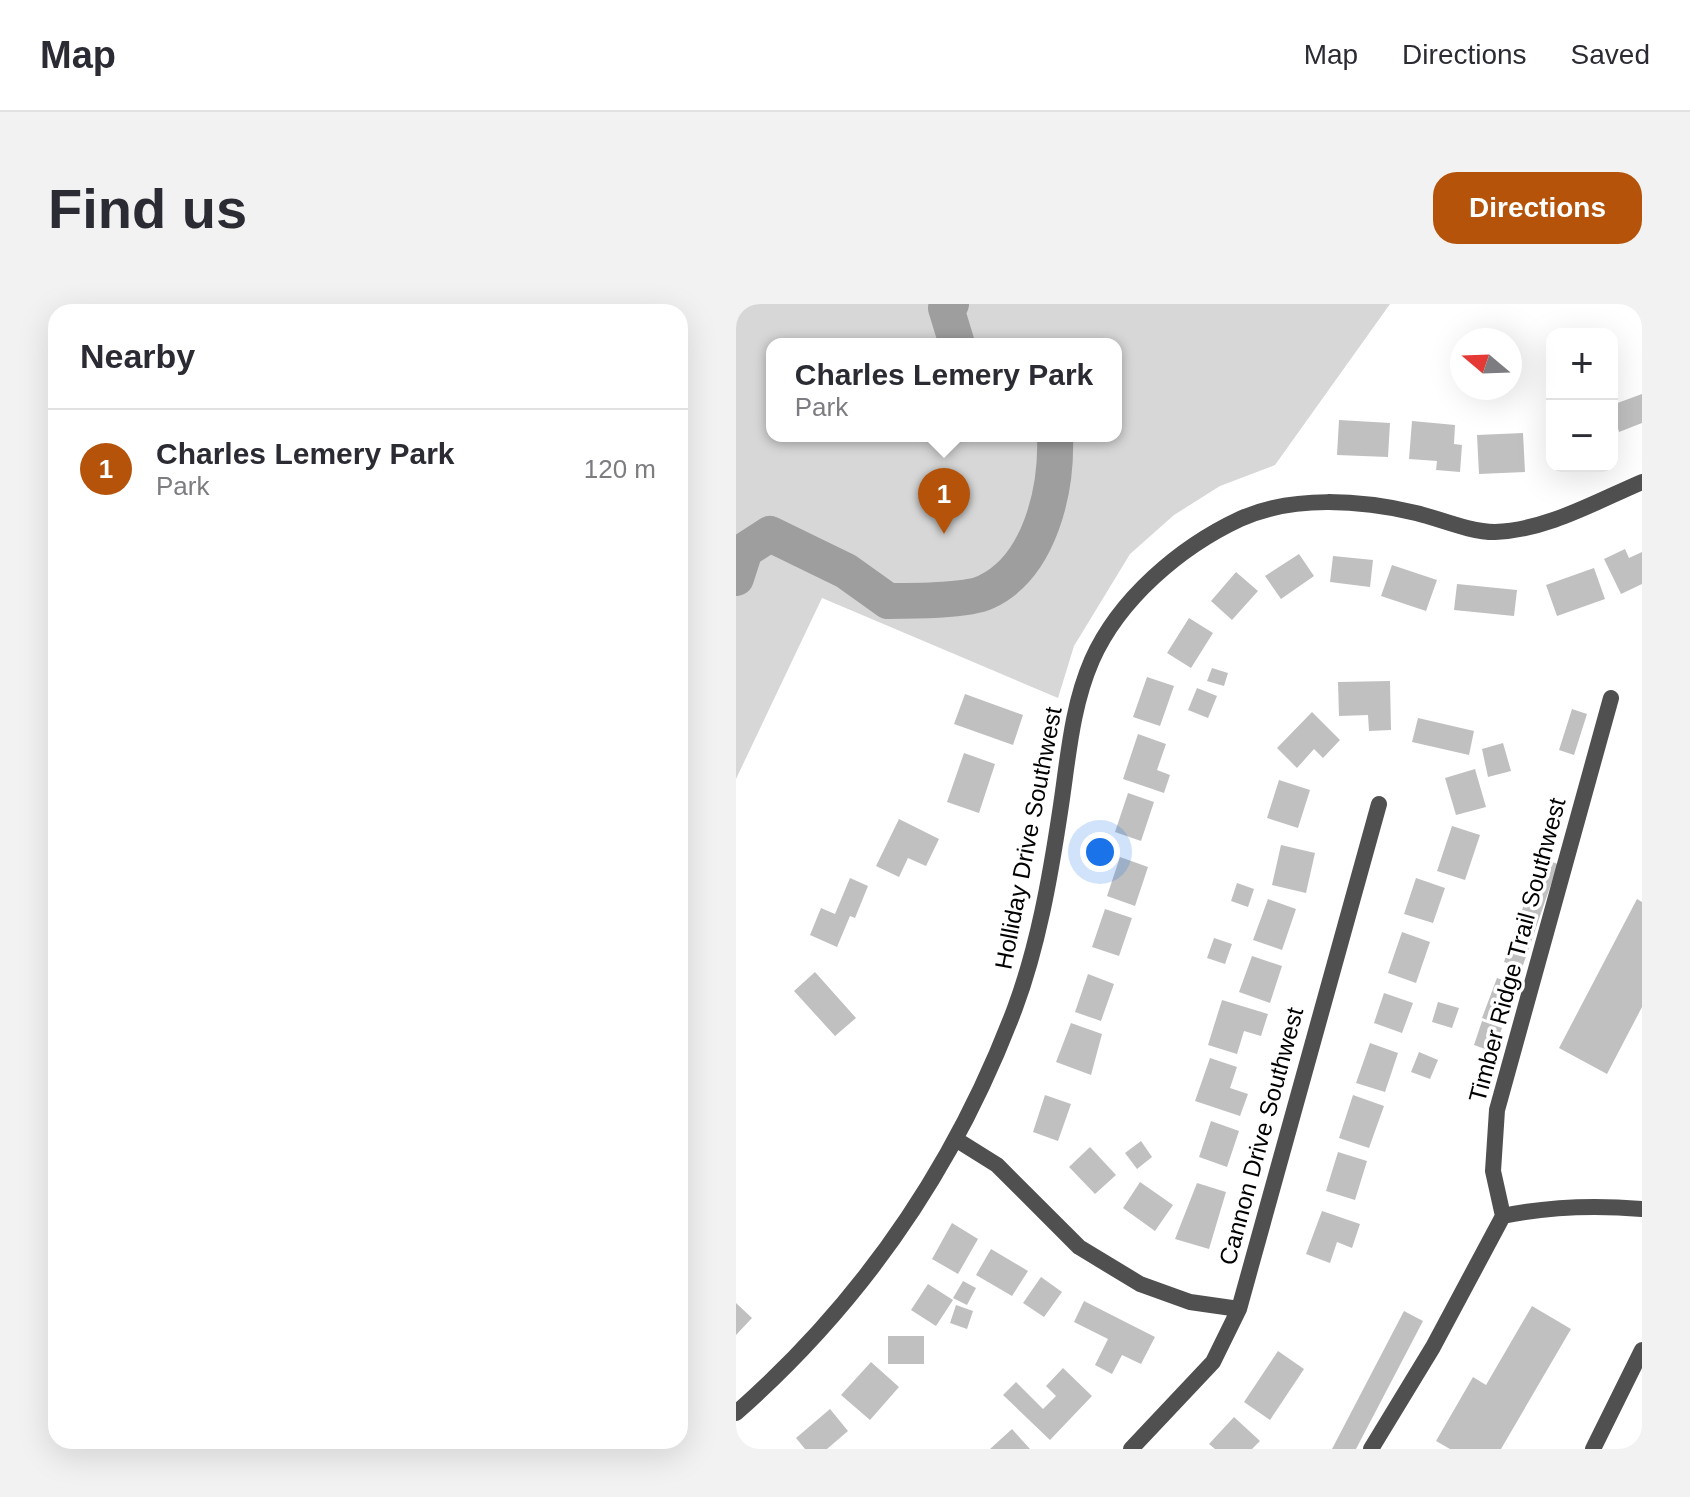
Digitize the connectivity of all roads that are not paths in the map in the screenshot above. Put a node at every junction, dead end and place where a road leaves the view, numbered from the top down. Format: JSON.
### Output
{"nodes":[{"id":1,"x":1642,"y":482,"type":"edge"},
{"id":2,"x":1611,"y":698,"type":"dead end"},
{"id":3,"x":1379,"y":804,"type":"dead end"},
{"id":4,"x":957,"y":1140,"type":"junction"},
{"id":5,"x":1642,"y":1209,"type":"edge"},
{"id":6,"x":1503,"y":1216,"type":"junction"},
{"id":7,"x":1239,"y":1309,"type":"junction"},
{"id":8,"x":1640,"y":1358,"type":"edge"},
{"id":9,"x":736,"y":1413,"type":"edge"},
{"id":10,"x":1131,"y":1449,"type":"edge"},
{"id":11,"x":1371,"y":1449,"type":"edge"},
{"id":12,"x":1593,"y":1449,"type":"edge"}],
"edges":[{"from":1,"to":4,"type":"street","name":"Holliday Drive Southwest"},
{"from":2,"to":6,"type":"street","name":"Timber Ridge Trail Southwest"},
{"from":3,"to":7,"type":"street","name":"Cannon Drive Southwest"},
{"from":4,"to":7,"type":"street"},
{"from":4,"to":9,"type":"street","name":"Holliday Drive Southwest"},
{"from":5,"to":6,"type":"street"},
{"from":6,"to":11,"type":"street"},
{"from":7,"to":10,"type":"street","name":"Cannon Drive Southwest"},
{"from":8,"to":12,"type":"street"}]}
